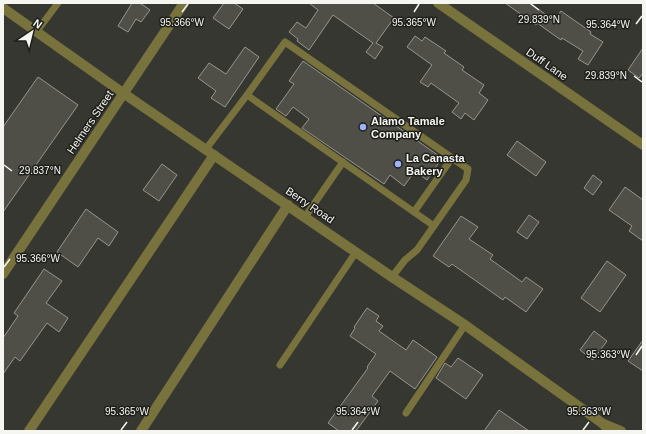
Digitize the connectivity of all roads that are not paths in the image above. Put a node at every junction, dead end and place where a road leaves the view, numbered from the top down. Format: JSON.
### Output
{"nodes":[{"id":1,"x":58,"y":3,"type":"edge"},
{"id":2,"x":184,"y":3,"type":"edge"},
{"id":3,"x":438,"y":3,"type":"edge"},
{"id":4,"x":3,"y":8,"type":"edge"},
{"id":5,"x":37,"y":31,"type":"junction"},
{"id":6,"x":123,"y":93,"type":"junction"},
{"id":7,"x":247,"y":95,"type":"junction"},
{"id":8,"x":643,"y":145,"type":"edge"},
{"id":9,"x":210,"y":152,"type":"junction"},
{"id":10,"x":452,"y":158,"type":"junction"},
{"id":11,"x":343,"y":162,"type":"junction"},
{"id":12,"x":288,"y":205,"type":"junction"},
{"id":13,"x":414,"y":212,"type":"junction"},
{"id":14,"x":305,"y":217,"type":"junction"},
{"id":15,"x":434,"y":226,"type":"junction"},
{"id":16,"x":356,"y":252,"type":"junction"},
{"id":17,"x":3,"y":274,"type":"edge"},
{"id":18,"x":392,"y":277,"type":"junction"},
{"id":19,"x":465,"y":325,"type":"junction"},
{"id":20,"x":280,"y":365,"type":"dead end"},
{"id":21,"x":406,"y":413,"type":"dead end"},
{"id":22,"x":602,"y":423,"type":"junction"},
{"id":23,"x":29,"y":431,"type":"edge"},
{"id":24,"x":141,"y":431,"type":"edge"},
{"id":25,"x":610,"y":431,"type":"edge"},
{"id":26,"x":621,"y":431,"type":"edge"}],
"edges":[{"from":1,"to":5,"type":"lane"},
{"from":2,"to":6,"type":"street","name":"Helmers Street"},
{"from":3,"to":8,"type":"street","name":"Duff Lane"},
{"from":4,"to":5,"type":"street","name":"Berry Road"},
{"from":5,"to":6,"type":"street","name":"Berry Road"},
{"from":6,"to":9,"type":"street","name":"Berry Road"},
{"from":6,"to":17,"type":"street","name":"Helmers Street"},
{"from":7,"to":9,"type":"lane"},
{"from":7,"to":10,"type":"lane"},
{"from":7,"to":11,"type":"lane"},
{"from":9,"to":12,"type":"street","name":"Berry Road"},
{"from":9,"to":23,"type":"street"},
{"from":10,"to":13,"type":"lane"},
{"from":10,"to":15,"type":"lane"},
{"from":11,"to":13,"type":"lane"},
{"from":11,"to":14,"type":"lane"},
{"from":12,"to":14,"type":"street","name":"Berry Road"},
{"from":12,"to":24,"type":"street"},
{"from":13,"to":15,"type":"lane"},
{"from":14,"to":16,"type":"street","name":"Berry Road"},
{"from":15,"to":18,"type":"lane"},
{"from":16,"to":18,"type":"street","name":"Berry Road"},
{"from":16,"to":20,"type":"lane"},
{"from":18,"to":19,"type":"street","name":"Berry Road"},
{"from":19,"to":21,"type":"lane"},
{"from":19,"to":22,"type":"street","name":"Berry Road"},
{"from":22,"to":25,"type":"street","name":"Berry Road"},
{"from":22,"to":26,"type":"street","name":"Berry Road"}]}
